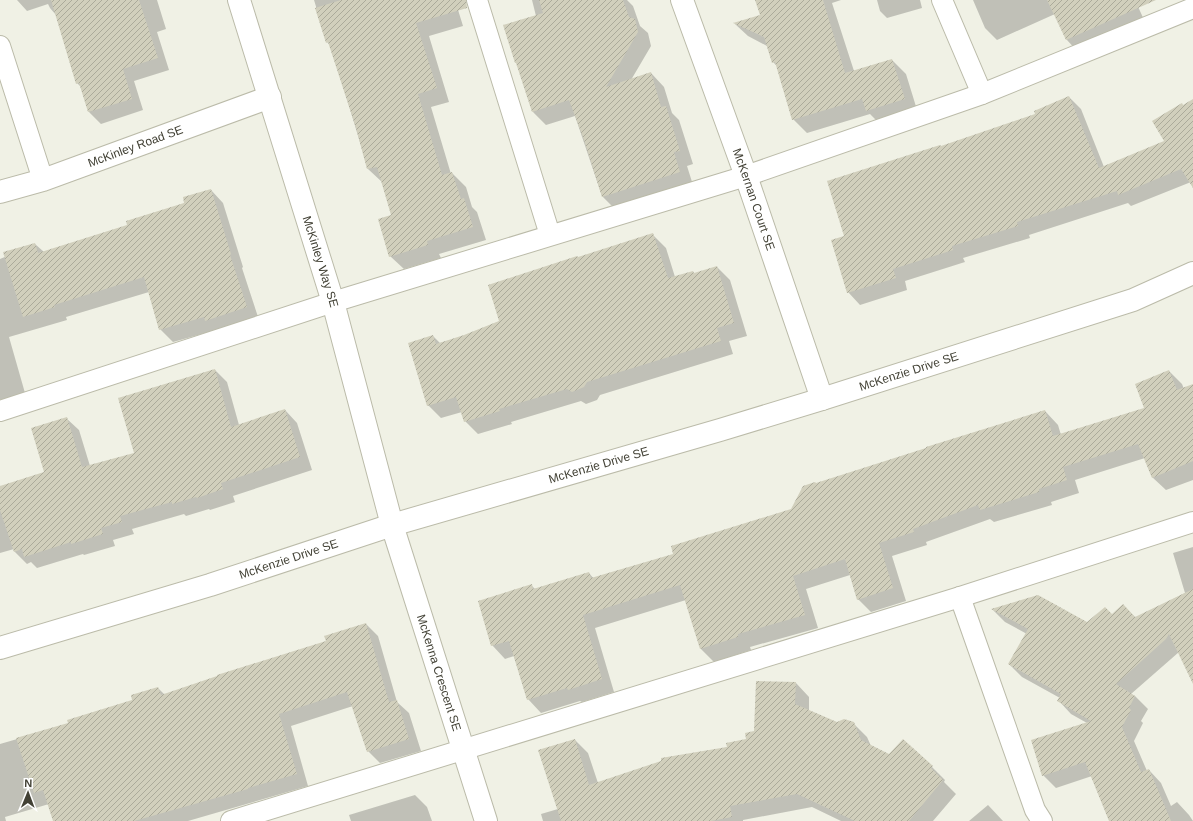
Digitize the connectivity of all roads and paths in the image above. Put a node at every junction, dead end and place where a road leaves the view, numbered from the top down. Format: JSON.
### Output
{"nodes":[{"id":1,"x":239,"y":0,"type":"edge"},
{"id":2,"x":477,"y":0,"type":"edge"},
{"id":3,"x":682,"y":0,"type":"edge"},
{"id":4,"x":942,"y":0,"type":"edge"},
{"id":5,"x":1193,"y":8,"type":"edge"},
{"id":6,"x":0,"y":46,"type":"edge"},
{"id":7,"x":982,"y":94,"type":"junction"},
{"id":8,"x":270,"y":97,"type":"junction"},
{"id":9,"x":746,"y":176,"type":"junction"},
{"id":10,"x":43,"y":180,"type":"junction"},
{"id":11,"x":0,"y":192,"type":"edge"},
{"id":12,"x":550,"y":235,"type":"junction"},
{"id":13,"x":1193,"y":273,"type":"edge"},
{"id":14,"x":333,"y":302,"type":"junction"},
{"id":15,"x":822,"y":399,"type":"junction"},
{"id":16,"x":0,"y":411,"type":"edge"},
{"id":17,"x":1193,"y":522,"type":"edge"},
{"id":18,"x":392,"y":525,"type":"junction"},
{"id":19,"x":960,"y":597,"type":"junction"},
{"id":20,"x":0,"y":648,"type":"edge"},
{"id":21,"x":464,"y":750,"type":"junction"},
{"id":22,"x":263,"y":816,"type":"edge"},
{"id":23,"x":231,"y":821,"type":"edge"},
{"id":24,"x":486,"y":821,"type":"edge"},
{"id":25,"x":1042,"y":821,"type":"edge"}],
"edges":[{"from":1,"to":8,"type":"street","name":"McKinley Way SE"},
{"from":2,"to":12,"type":"lane"},
{"from":3,"to":9,"type":"street","name":"McKernan Court SE"},
{"from":4,"to":7,"type":"lane"},
{"from":5,"to":7,"type":"lane"},
{"from":6,"to":10,"type":"lane"},
{"from":7,"to":9,"type":"lane"},
{"from":8,"to":10,"type":"street","name":"McKinley Road SE"},
{"from":8,"to":14,"type":"street","name":"McKinley Way SE"},
{"from":9,"to":12,"type":"lane"},
{"from":9,"to":15,"type":"street","name":"McKernan Court SE"},
{"from":10,"to":11,"type":"street","name":"McKinley Road SE"},
{"from":12,"to":14,"type":"lane"},
{"from":13,"to":15,"type":"street","name":"McKenzie Drive SE"},
{"from":14,"to":16,"type":"lane"},
{"from":14,"to":18,"type":"street","name":"McKinley Way SE"},
{"from":15,"to":18,"type":"street","name":"McKenzie Drive SE"},
{"from":17,"to":19,"type":"lane"},
{"from":18,"to":20,"type":"street","name":"McKenzie Drive SE"},
{"from":18,"to":21,"type":"street","name":"McKenna Crescent SE"},
{"from":19,"to":21,"type":"lane"},
{"from":19,"to":25,"type":"lane"},
{"from":21,"to":22,"type":"lane"},
{"from":21,"to":24,"type":"street","name":"McKenna Crescent SE"},
{"from":22,"to":23,"type":"lane"}]}
